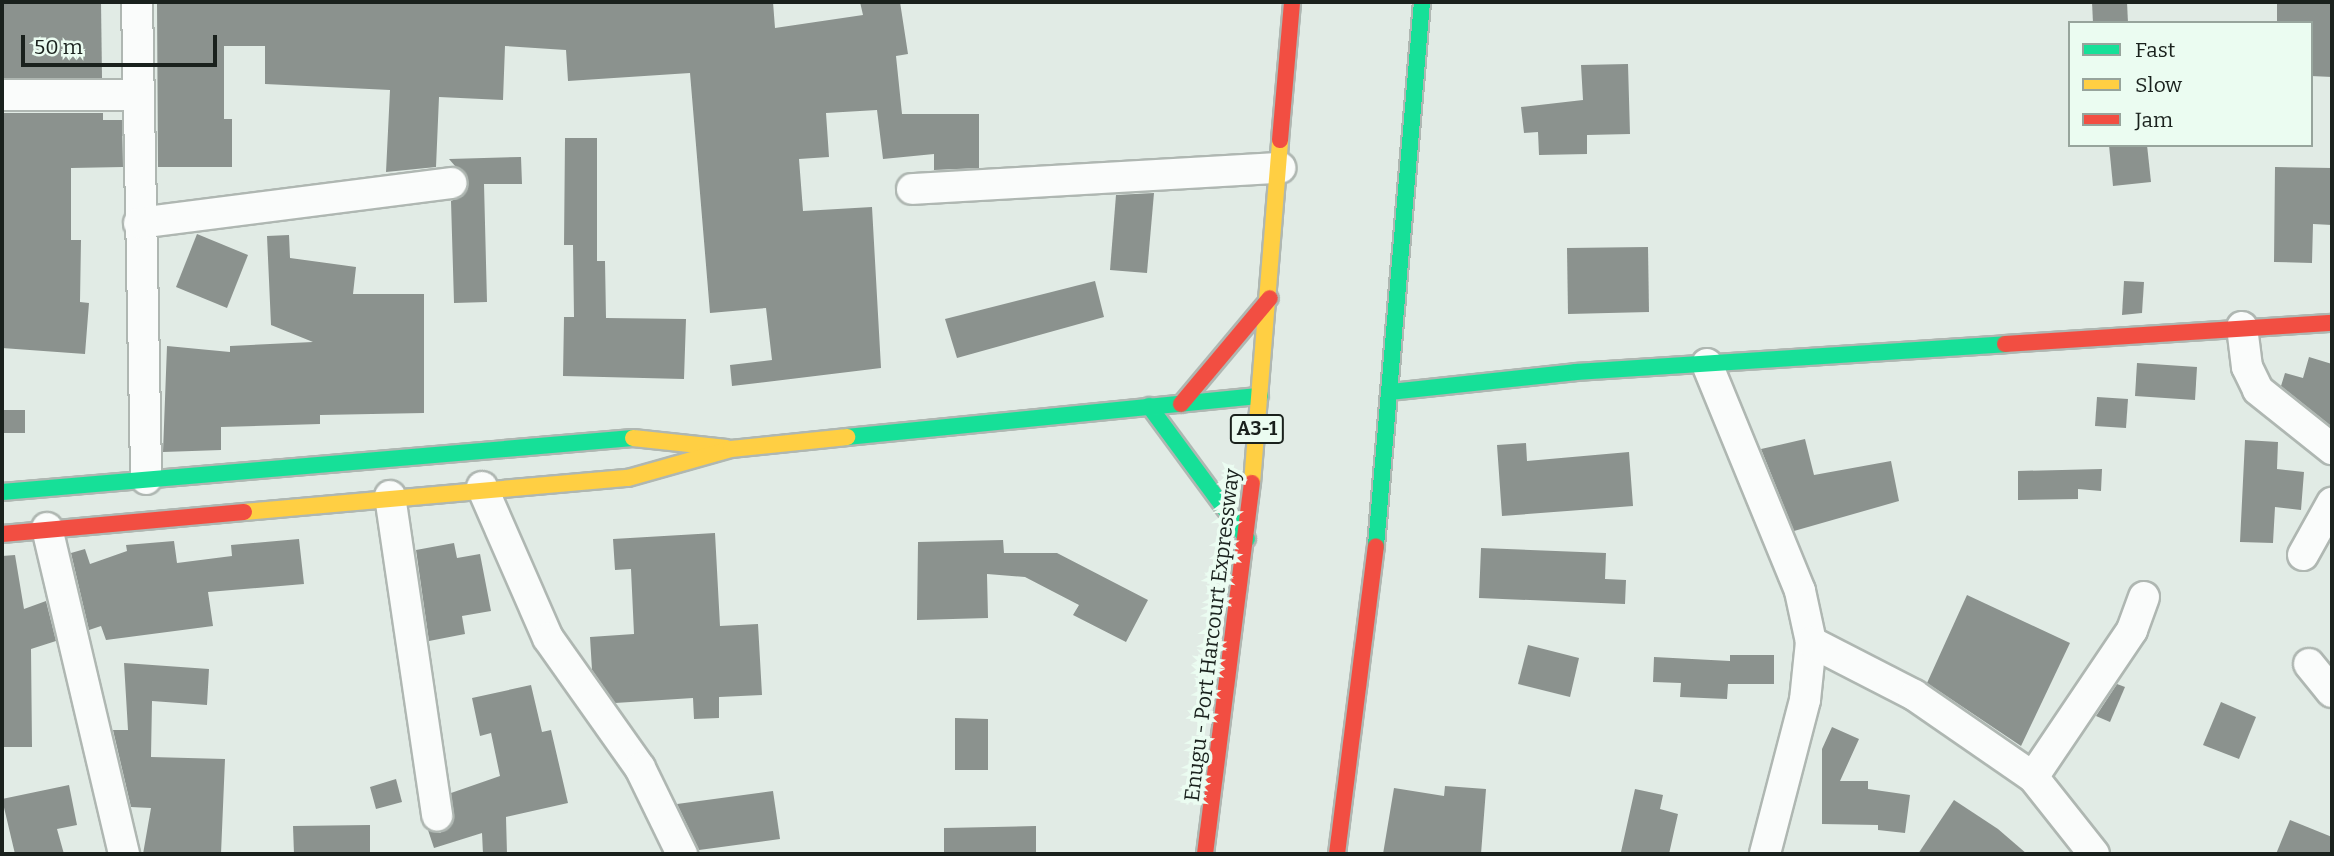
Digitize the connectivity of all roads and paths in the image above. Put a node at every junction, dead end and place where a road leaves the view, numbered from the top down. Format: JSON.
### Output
{"nodes":[{"id":1,"x":137,"y":2,"type":"edge"},
{"id":2,"x":1292,"y":2,"type":"edge"},
{"id":3,"x":1422,"y":2,"type":"edge"},
{"id":4,"x":2,"y":95,"type":"edge"},
{"id":5,"x":137,"y":95,"type":"junction"},
{"id":6,"x":1280,"y":168,"type":"junction"},
{"id":7,"x":451,"y":183,"type":"dead end"},
{"id":8,"x":912,"y":189,"type":"dead end"},
{"id":9,"x":139,"y":223,"type":"junction"},
{"id":10,"x":1270,"y":298,"type":"junction"},
{"id":11,"x":2332,"y":323,"type":"edge"},
{"id":12,"x":2242,"y":327,"type":"junction"},
{"id":13,"x":1707,"y":364,"type":"junction"},
{"id":14,"x":1390,"y":392,"type":"junction"},
{"id":15,"x":1261,"y":396,"type":"junction"},
{"id":16,"x":1181,"y":404,"type":"junction"},
{"id":17,"x":1149,"y":406,"type":"junction"},
{"id":18,"x":731,"y":449,"type":"junction"},
{"id":19,"x":2332,"y":449,"type":"edge"},
{"id":20,"x":146,"y":479,"type":"junction"},
{"id":21,"x":482,"y":487,"type":"junction"},
{"id":22,"x":2,"y":492,"type":"edge"},
{"id":23,"x":390,"y":496,"type":"junction"},
{"id":24,"x":2332,"y":503,"type":"edge"},
{"id":25,"x":47,"y":528,"type":"junction"},
{"id":26,"x":2,"y":534,"type":"edge"},
{"id":27,"x":1247,"y":539,"type":"junction"},
{"id":28,"x":2303,"y":555,"type":"dead end"},
{"id":29,"x":2144,"y":597,"type":"dead end"},
{"id":30,"x":1811,"y":642,"type":"junction"},
{"id":31,"x":2309,"y":664,"type":"dead end"},
{"id":32,"x":2332,"y":692,"type":"edge"},
{"id":33,"x":2034,"y":777,"type":"junction"},
{"id":34,"x":437,"y":816,"type":"dead end"},
{"id":35,"x":124,"y":854,"type":"edge"},
{"id":36,"x":682,"y":854,"type":"edge"},
{"id":37,"x":1205,"y":854,"type":"edge"},
{"id":38,"x":1337,"y":854,"type":"edge"},
{"id":39,"x":1765,"y":854,"type":"edge"},
{"id":40,"x":2094,"y":854,"type":"edge"}],
"edges":[{"from":1,"to":5,"type":"street"},
{"from":2,"to":6,"type":"main road","name":"Enugu - Port Harcourt Expressway","number":"A3-1"},
{"from":3,"to":14,"type":"main road"},
{"from":4,"to":5,"type":"street"},
{"from":5,"to":9,"type":"street"},
{"from":6,"to":8,"type":"street"},
{"from":6,"to":10,"type":"main road","name":"Enugu - Port Harcourt Expressway","number":"A3-1"},
{"from":7,"to":9,"type":"street"},
{"from":9,"to":20,"type":"street"},
{"from":10,"to":15,"type":"main road","name":"Enugu - Port Harcourt Expressway","number":"A3-1"},
{"from":10,"to":16,"type":"main road"},
{"from":11,"to":12,"type":"main road"},
{"from":12,"to":13,"type":"main road"},
{"from":12,"to":19,"type":"street"},
{"from":13,"to":14,"type":"main road"},
{"from":13,"to":30,"type":"street"},
{"from":14,"to":38,"type":"main road"},
{"from":15,"to":16,"type":"main road"},
{"from":15,"to":27,"type":"main road","name":"Enugu - Port Harcourt Expressway","number":"A3-1"},
{"from":16,"to":17,"type":"main road"},
{"from":17,"to":18,"type":"main road"},
{"from":17,"to":27,"type":"main road"},
{"from":18,"to":20,"type":"main road"},
{"from":18,"to":21,"type":"main road"},
{"from":20,"to":22,"type":"main road"},
{"from":21,"to":23,"type":"main road"},
{"from":21,"to":36,"type":"street"},
{"from":23,"to":25,"type":"main road"},
{"from":23,"to":34,"type":"street"},
{"from":24,"to":28,"type":"street"},
{"from":25,"to":26,"type":"main road"},
{"from":25,"to":35,"type":"street"},
{"from":27,"to":37,"type":"main road","name":"Enugu - Port Harcourt Expressway","number":"A3-1"},
{"from":29,"to":33,"type":"street"},
{"from":30,"to":33,"type":"street"},
{"from":30,"to":39,"type":"street"},
{"from":31,"to":32,"type":"street"},
{"from":33,"to":40,"type":"street"}]}
